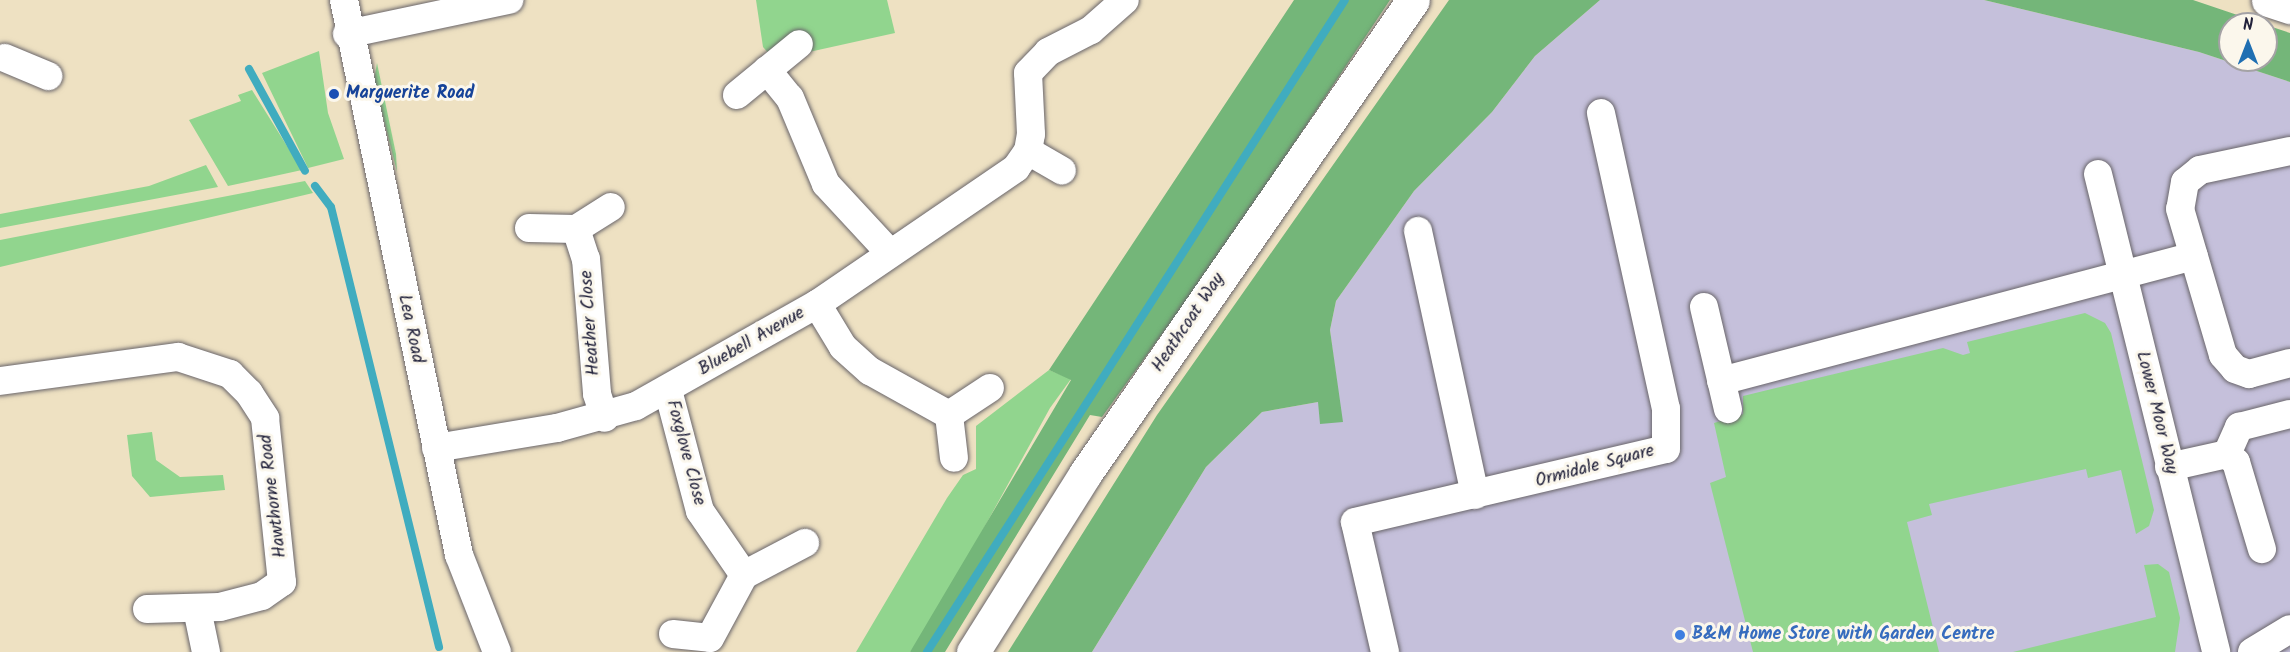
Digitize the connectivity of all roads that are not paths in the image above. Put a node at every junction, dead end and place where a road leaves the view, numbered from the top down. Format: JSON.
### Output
{"nodes":[{"id":1,"x":344,"y":0,"type":"edge"},
{"id":2,"x":509,"y":0,"type":"edge"},
{"id":3,"x":1125,"y":0,"type":"edge"},
{"id":4,"x":1413,"y":0,"type":"edge"},
{"id":5,"x":2268,"y":0,"type":"edge"},
{"id":6,"x":2290,"y":7,"type":"edge"},
{"id":7,"x":347,"y":34,"type":"junction"},
{"id":8,"x":799,"y":44,"type":"dead end"},
{"id":9,"x":2,"y":51,"type":"edge"},
{"id":10,"x":767,"y":70,"type":"junction"},
{"id":11,"x":48,"y":76,"type":"dead end"},
{"id":12,"x":737,"y":95,"type":"dead end"},
{"id":13,"x":1601,"y":113,"type":"dead end"},
{"id":14,"x":1028,"y":151,"type":"junction"},
{"id":15,"x":2290,"y":151,"type":"edge"},
{"id":16,"x":1062,"y":171,"type":"dead end"},
{"id":17,"x":2098,"y":174,"type":"dead end"},
{"id":18,"x":611,"y":207,"type":"dead end"},
{"id":19,"x":529,"y":228,"type":"dead end"},
{"id":20,"x":576,"y":229,"type":"junction"},
{"id":21,"x":1418,"y":231,"type":"dead end"},
{"id":22,"x":888,"y":251,"type":"junction"},
{"id":23,"x":2194,"y":256,"type":"junction"},
{"id":24,"x":2122,"y":274,"type":"junction"},
{"id":25,"x":817,"y":304,"type":"junction"},
{"id":26,"x":1704,"y":307,"type":"dead end"},
{"id":27,"x":2290,"y":363,"type":"edge"},
{"id":28,"x":0,"y":381,"type":"edge"},
{"id":29,"x":1721,"y":381,"type":"junction"},
{"id":30,"x":990,"y":388,"type":"dead end"},
{"id":31,"x":668,"y":390,"type":"junction"},
{"id":32,"x":1728,"y":409,"type":"dead end"},
{"id":33,"x":2290,"y":414,"type":"edge"},
{"id":34,"x":949,"y":415,"type":"junction"},
{"id":35,"x":605,"y":418,"type":"junction"},
{"id":36,"x":436,"y":448,"type":"junction"},
{"id":37,"x":2227,"y":454,"type":"junction"},
{"id":38,"x":954,"y":458,"type":"dead end"},
{"id":39,"x":2169,"y":467,"type":"junction"},
{"id":40,"x":1475,"y":495,"type":"junction"},
{"id":41,"x":805,"y":543,"type":"dead end"},
{"id":42,"x":2262,"y":549,"type":"dead end"},
{"id":43,"x":744,"y":575,"type":"junction"},
{"id":44,"x":147,"y":609,"type":"dead end"},
{"id":45,"x":197,"y":609,"type":"junction"},
{"id":46,"x":2290,"y":629,"type":"edge"},
{"id":47,"x":673,"y":634,"type":"dead end"},
{"id":48,"x":713,"y":645,"type":"edge"},
{"id":49,"x":490,"y":650,"type":"edge"},
{"id":50,"x":206,"y":652,"type":"edge"},
{"id":51,"x":973,"y":652,"type":"edge"},
{"id":52,"x":1385,"y":652,"type":"edge"},
{"id":53,"x":2216,"y":652,"type":"edge"},
{"id":54,"x":2252,"y":652,"type":"edge"}],
"edges":[{"from":1,"to":7,"type":"street","name":"Lea Road"},
{"from":2,"to":7,"type":"street"},
{"from":3,"to":14,"type":"street"},
{"from":4,"to":51,"type":"main road","name":"Heathcoat Way"},
{"from":5,"to":6,"type":"main road"},
{"from":7,"to":36,"type":"street","name":"Lea Road"},
{"from":8,"to":10,"type":"street"},
{"from":9,"to":11,"type":"street"},
{"from":10,"to":12,"type":"street"},
{"from":10,"to":22,"type":"street"},
{"from":13,"to":40,"type":"street","name":"Ormidale Square"},
{"from":14,"to":16,"type":"street"},
{"from":14,"to":22,"type":"street","name":"Bluebell Avenue"},
{"from":15,"to":23,"type":"street"},
{"from":17,"to":24,"type":"street","name":"Lower Moor Way"},
{"from":18,"to":20,"type":"street"},
{"from":19,"to":20,"type":"street"},
{"from":20,"to":35,"type":"street","name":"Heather Close"},
{"from":21,"to":40,"type":"street"},
{"from":22,"to":25,"type":"street","name":"Bluebell Avenue"},
{"from":23,"to":24,"type":"street"},
{"from":23,"to":27,"type":"street"},
{"from":24,"to":29,"type":"street"},
{"from":24,"to":39,"type":"street","name":"Lower Moor Way"},
{"from":25,"to":31,"type":"street","name":"Bluebell Avenue"},
{"from":25,"to":34,"type":"street"},
{"from":26,"to":29,"type":"street"},
{"from":28,"to":45,"type":"street","name":"Hawthorne Road"},
{"from":29,"to":32,"type":"street"},
{"from":30,"to":34,"type":"street"},
{"from":31,"to":35,"type":"street","name":"Bluebell Avenue"},
{"from":31,"to":43,"type":"street","name":"Foxglove Close"},
{"from":33,"to":37,"type":"street"},
{"from":34,"to":38,"type":"street"},
{"from":35,"to":36,"type":"street","name":"Bluebell Avenue"},
{"from":36,"to":49,"type":"street","name":"Lea Road"},
{"from":37,"to":39,"type":"street"},
{"from":37,"to":42,"type":"street"},
{"from":39,"to":53,"type":"street","name":"Lower Moor Way"},
{"from":40,"to":52,"type":"street","name":"Ormidale Square"},
{"from":41,"to":43,"type":"street"},
{"from":43,"to":48,"type":"street"},
{"from":44,"to":45,"type":"street","name":"Hawthorne Road"},
{"from":45,"to":50,"type":"street"},
{"from":46,"to":54,"type":"street"},
{"from":47,"to":48,"type":"street"}]}
